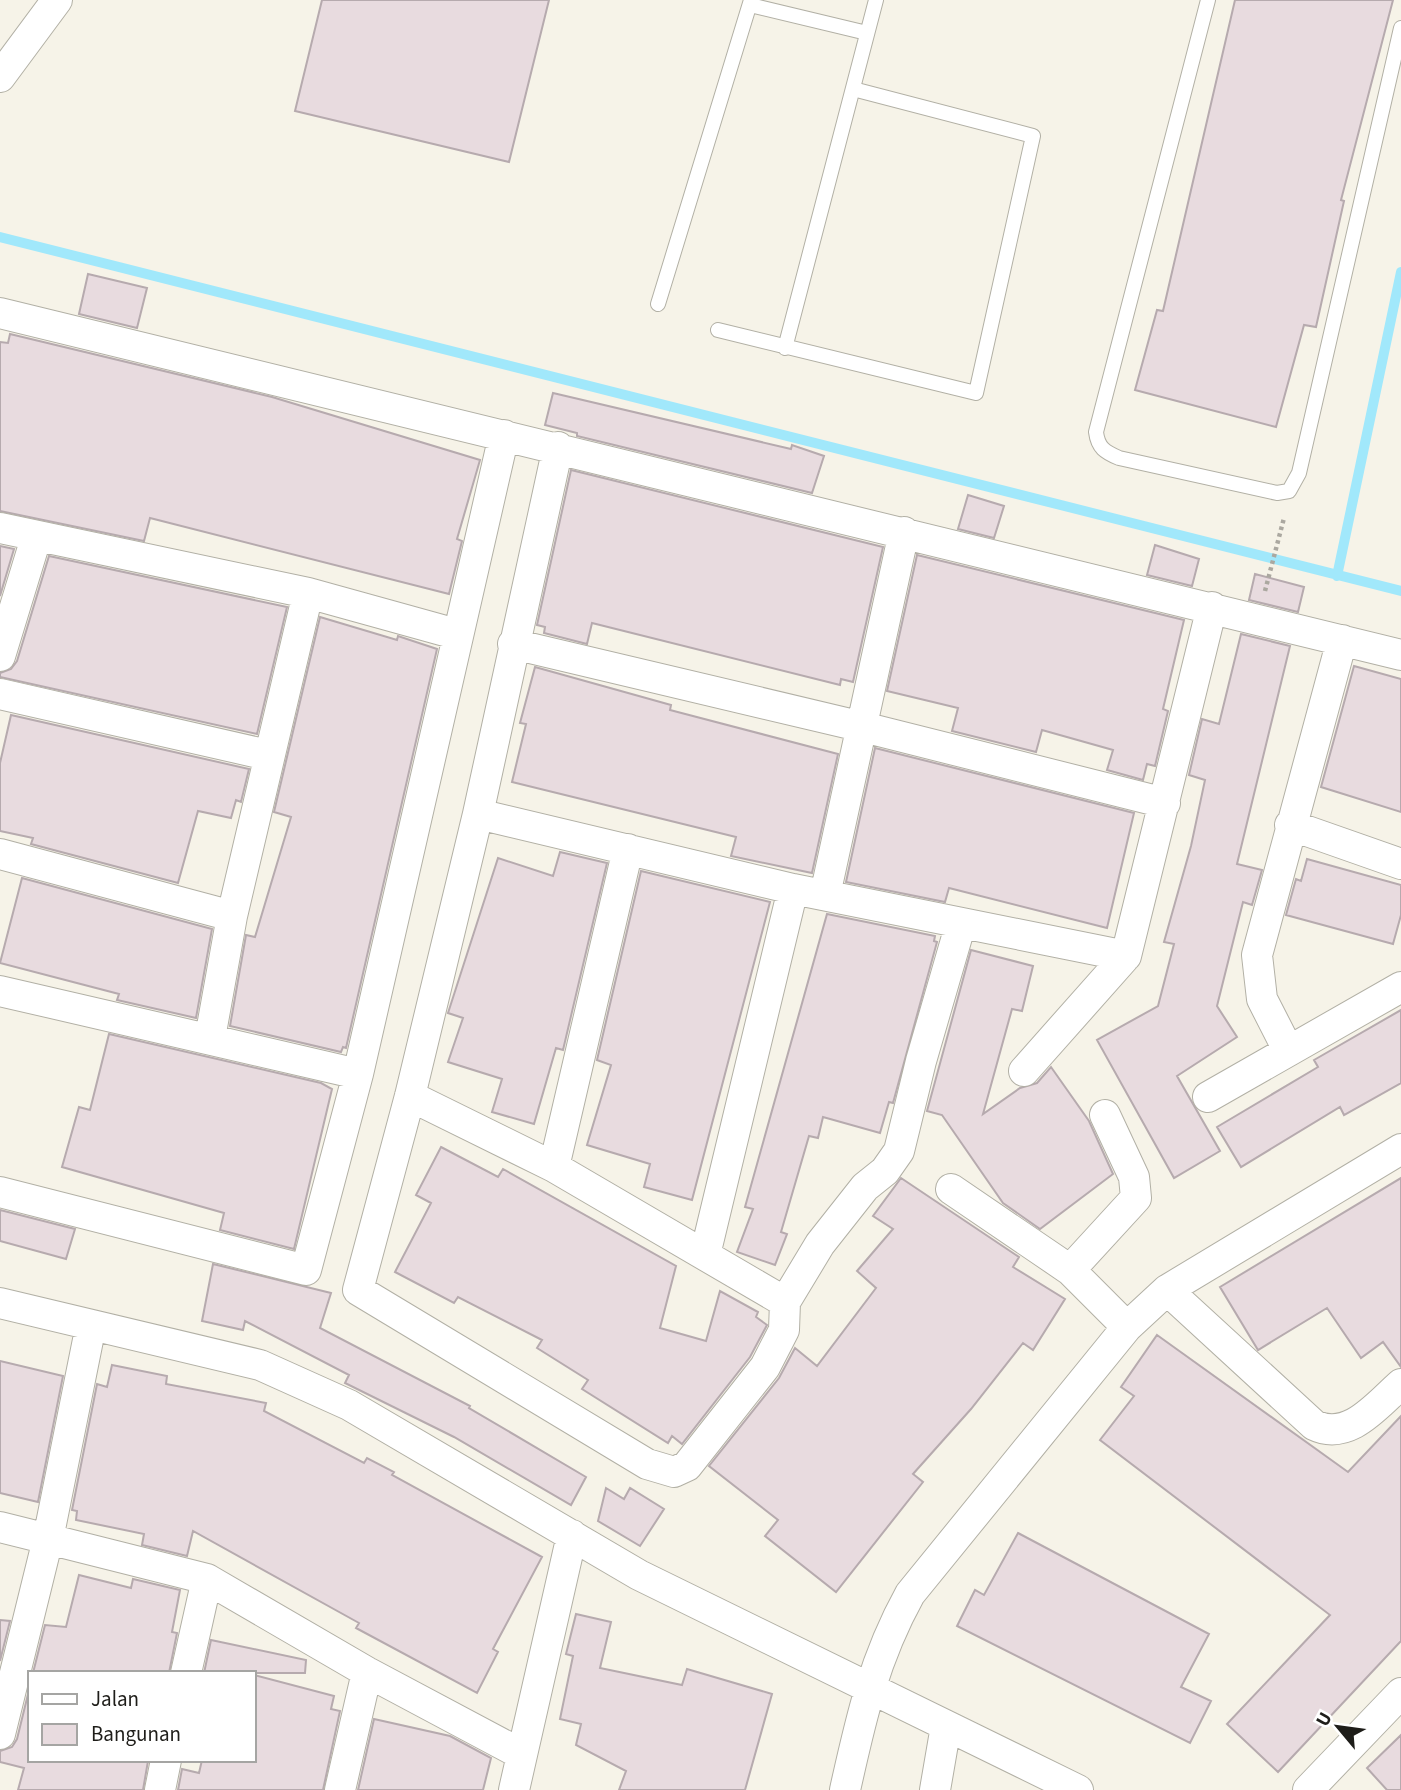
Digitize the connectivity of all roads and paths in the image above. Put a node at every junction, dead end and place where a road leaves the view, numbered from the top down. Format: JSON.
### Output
{"nodes":[{"id":1,"x":57,"y":0,"type":"edge"},
{"id":2,"x":876,"y":0,"type":"edge"},
{"id":3,"x":1208,"y":0,"type":"edge"},
{"id":4,"x":750,"y":2,"type":"edge"},
{"id":5,"x":1401,"y":28,"type":"edge"},
{"id":6,"x":867,"y":33,"type":"junction"},
{"id":7,"x":0,"y":77,"type":"edge"},
{"id":8,"x":853,"y":89,"type":"junction"},
{"id":9,"x":658,"y":304,"type":"dead end"},
{"id":10,"x":0,"y":313,"type":"edge"},
{"id":11,"x":718,"y":330,"type":"dead end"},
{"id":12,"x":785,"y":348,"type":"junction"},
{"id":13,"x":504,"y":435,"type":"junction"},
{"id":14,"x":558,"y":447,"type":"junction"},
{"id":15,"x":1284,"y":519,"type":"dead end"},
{"id":16,"x":0,"y":528,"type":"edge"},
{"id":17,"x":904,"y":532,"type":"junction"},
{"id":18,"x":36,"y":538,"type":"junction"},
{"id":19,"x":1267,"y":582,"type":"dead end"},
{"id":20,"x":308,"y":593,"type":"junction"},
{"id":21,"x":1212,"y":607,"type":"junction"},
{"id":22,"x":456,"y":634,"type":"junction"},
{"id":23,"x":1342,"y":640,"type":"junction"},
{"id":24,"x":513,"y":644,"type":"junction"},
{"id":25,"x":1401,"y":655,"type":"edge"},
{"id":26,"x":0,"y":656,"type":"edge"},
{"id":27,"x":0,"y":694,"type":"edge"},
{"id":28,"x":863,"y":727,"type":"junction"},
{"id":29,"x":268,"y":755,"type":"junction"},
{"id":30,"x":1165,"y":803,"type":"junction"},
{"id":31,"x":478,"y":814,"type":"junction"},
{"id":32,"x":1290,"y":825,"type":"junction"},
{"id":33,"x":628,"y":849,"type":"junction"},
{"id":34,"x":0,"y":854,"type":"edge"},
{"id":35,"x":1401,"y":864,"type":"edge"},
{"id":36,"x":793,"y":889,"type":"junction"},
{"id":37,"x":825,"y":895,"type":"junction"},
{"id":38,"x":232,"y":916,"type":"junction"},
{"id":39,"x":961,"y":923,"type":"junction"},
{"id":40,"x":1126,"y":956,"type":"junction"},
{"id":41,"x":1401,"y":987,"type":"edge"},
{"id":42,"x":0,"y":991,"type":"edge"},
{"id":43,"x":210,"y":1038,"type":"junction"},
{"id":44,"x":1288,"y":1051,"type":"junction"},
{"id":45,"x":1024,"y":1071,"type":"dead end"},
{"id":46,"x":358,"y":1074,"type":"junction"},
{"id":47,"x":410,"y":1096,"type":"junction"},
{"id":48,"x":1208,"y":1097,"type":"dead end"},
{"id":49,"x":1105,"y":1115,"type":"dead end"},
{"id":50,"x":1401,"y":1149,"type":"edge"},
{"id":51,"x":554,"y":1167,"type":"junction"},
{"id":52,"x":951,"y":1189,"type":"dead end"},
{"id":53,"x":0,"y":1192,"type":"edge"},
{"id":54,"x":705,"y":1255,"type":"junction"},
{"id":55,"x":1070,"y":1270,"type":"junction"},
{"id":56,"x":1167,"y":1290,"type":"junction"},
{"id":57,"x":785,"y":1302,"type":"junction"},
{"id":58,"x":0,"y":1303,"type":"edge"},
{"id":59,"x":91,"y":1325,"type":"junction"},
{"id":60,"x":1127,"y":1327,"type":"junction"},
{"id":61,"x":1401,"y":1384,"type":"edge"},
{"id":62,"x":0,"y":1527,"type":"edge"},
{"id":63,"x":572,"y":1535,"type":"junction"},
{"id":64,"x":48,"y":1539,"type":"junction"},
{"id":65,"x":207,"y":1579,"type":"junction"},
{"id":66,"x":186,"y":1671,"type":"edge"},
{"id":67,"x":367,"y":1672,"type":"junction"},
{"id":68,"x":868,"y":1688,"type":"junction"},
{"id":69,"x":1401,"y":1693,"type":"edge"},
{"id":70,"x":946,"y":1726,"type":"junction"},
{"id":71,"x":0,"y":1734,"type":"edge"},
{"id":72,"x":521,"y":1754,"type":"junction"},
{"id":73,"x":166,"y":1762,"type":"edge"},
{"id":74,"x":160,"y":1790,"type":"edge"},
{"id":75,"x":340,"y":1790,"type":"edge"},
{"id":76,"x":514,"y":1790,"type":"edge"},
{"id":77,"x":845,"y":1790,"type":"edge"},
{"id":78,"x":935,"y":1790,"type":"edge"},
{"id":79,"x":1077,"y":1790,"type":"edge"},
{"id":80,"x":1308,"y":1790,"type":"edge"}],
"edges":[{"from":1,"to":7,"type":"street"},
{"from":2,"to":6,"type":"lane"},
{"from":3,"to":5,"type":"lane"},
{"from":4,"to":6,"type":"lane"},
{"from":4,"to":9,"type":"lane"},
{"from":6,"to":8,"type":"lane"},
{"from":8,"to":12,"type":"lane"},
{"from":8,"to":12,"type":"lane"},
{"from":10,"to":13,"type":"street"},
{"from":11,"to":12,"type":"lane"},
{"from":13,"to":14,"type":"street"},
{"from":13,"to":22,"type":"street"},
{"from":14,"to":17,"type":"street"},
{"from":14,"to":24,"type":"street"},
{"from":15,"to":19,"type":"path"},
{"from":16,"to":18,"type":"street"},
{"from":17,"to":21,"type":"street"},
{"from":17,"to":28,"type":"street"},
{"from":18,"to":20,"type":"street"},
{"from":18,"to":26,"type":"street"},
{"from":20,"to":22,"type":"street"},
{"from":20,"to":29,"type":"street"},
{"from":21,"to":23,"type":"street"},
{"from":21,"to":30,"type":"street"},
{"from":22,"to":46,"type":"street"},
{"from":23,"to":25,"type":"street"},
{"from":23,"to":32,"type":"street"},
{"from":24,"to":28,"type":"street"},
{"from":24,"to":31,"type":"street"},
{"from":27,"to":29,"type":"street"},
{"from":28,"to":30,"type":"street"},
{"from":28,"to":37,"type":"street"},
{"from":29,"to":38,"type":"street"},
{"from":30,"to":40,"type":"street"},
{"from":31,"to":33,"type":"street"},
{"from":31,"to":47,"type":"street"},
{"from":32,"to":35,"type":"street"},
{"from":32,"to":44,"type":"street"},
{"from":33,"to":36,"type":"street"},
{"from":33,"to":51,"type":"street"},
{"from":34,"to":38,"type":"street"},
{"from":36,"to":37,"type":"street"},
{"from":36,"to":54,"type":"street"},
{"from":37,"to":39,"type":"street"},
{"from":38,"to":43,"type":"street"},
{"from":39,"to":40,"type":"street"},
{"from":39,"to":57,"type":"street"},
{"from":40,"to":45,"type":"street"},
{"from":41,"to":44,"type":"street"},
{"from":42,"to":43,"type":"street"},
{"from":43,"to":46,"type":"street"},
{"from":44,"to":48,"type":"street"},
{"from":46,"to":53,"type":"street"},
{"from":47,"to":51,"type":"street"},
{"from":47,"to":57,"type":"street"},
{"from":49,"to":55,"type":"street"},
{"from":50,"to":56,"type":"street"},
{"from":51,"to":54,"type":"street"},
{"from":52,"to":55,"type":"street"},
{"from":54,"to":57,"type":"street"},
{"from":55,"to":60,"type":"street"},
{"from":56,"to":60,"type":"street"},
{"from":56,"to":61,"type":"street"},
{"from":58,"to":59,"type":"street"},
{"from":59,"to":63,"type":"street"},
{"from":59,"to":64,"type":"street"},
{"from":60,"to":68,"type":"street"},
{"from":62,"to":64,"type":"street"},
{"from":63,"to":68,"type":"street"},
{"from":63,"to":72,"type":"street"},
{"from":64,"to":65,"type":"street"},
{"from":64,"to":71,"type":"street"},
{"from":65,"to":66,"type":"street"},
{"from":65,"to":67,"type":"street"},
{"from":67,"to":72,"type":"street"},
{"from":67,"to":75,"type":"street"},
{"from":68,"to":70,"type":"street"},
{"from":68,"to":77,"type":"street"},
{"from":69,"to":80,"type":"street"},
{"from":70,"to":78,"type":"street"},
{"from":70,"to":79,"type":"street"},
{"from":72,"to":76,"type":"street"},
{"from":73,"to":74,"type":"street"}]}
